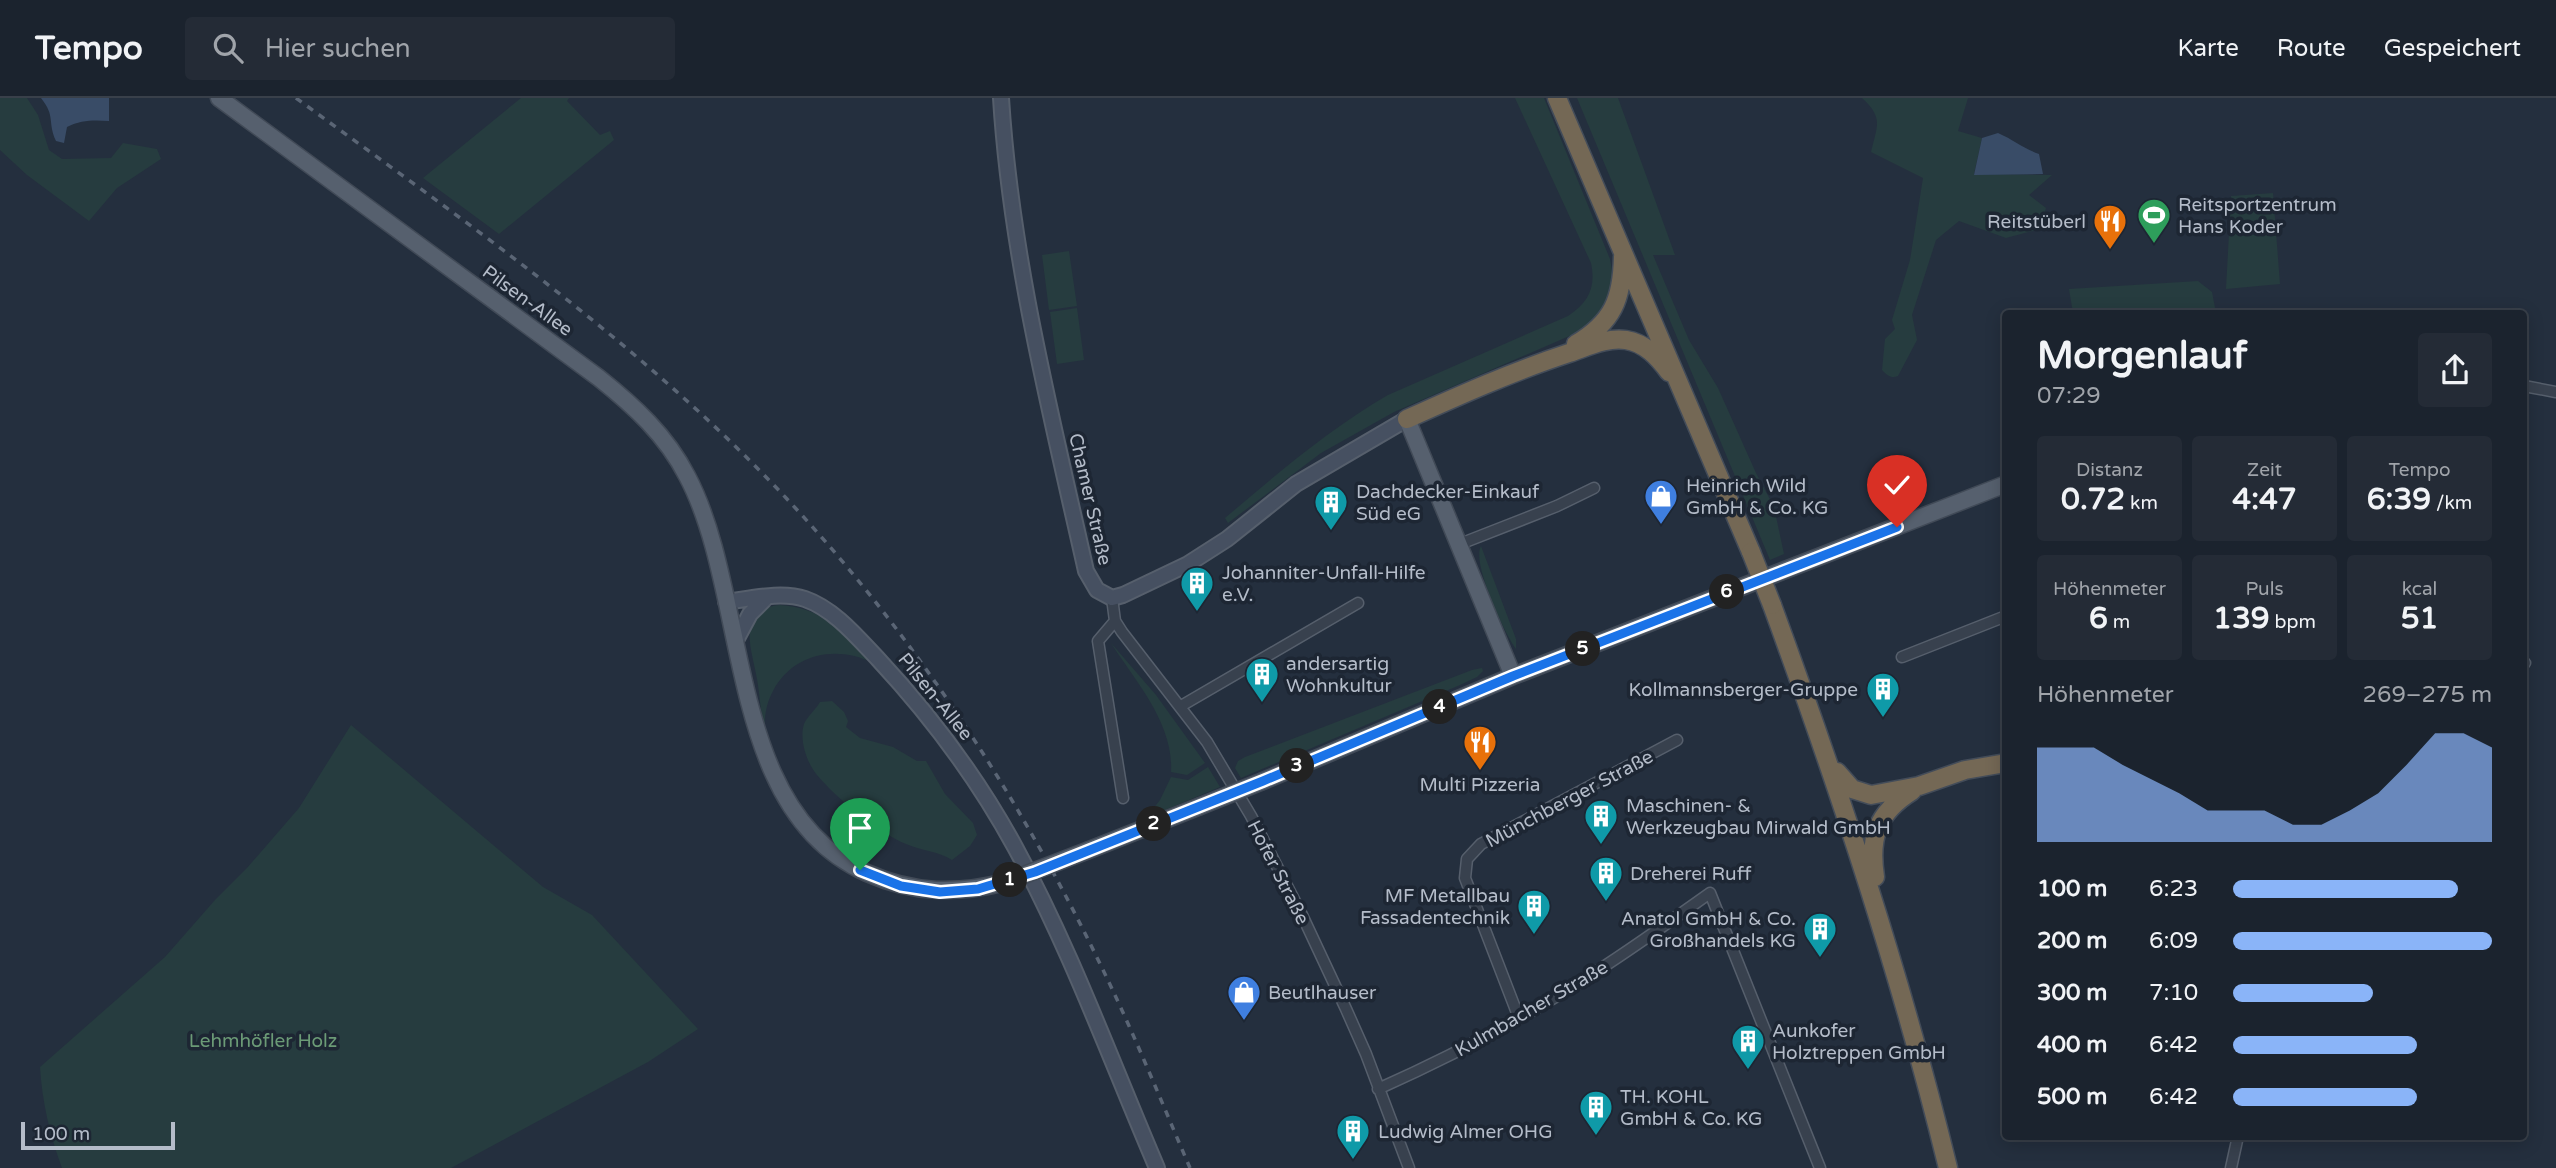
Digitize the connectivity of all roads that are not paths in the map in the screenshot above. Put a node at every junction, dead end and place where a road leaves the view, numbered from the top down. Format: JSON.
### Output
{"nodes":[{"id":1,"x":219,"y":98,"type":"edge"},
{"id":2,"x":1001,"y":98,"type":"edge"},
{"id":3,"x":1557,"y":98,"type":"edge"},
{"id":4,"x":1623,"y":251,"type":"junction"},
{"id":5,"x":1549,"y":360,"type":"junction"},
{"id":6,"x":2527,"y":387,"type":"edge"},
{"id":7,"x":2556,"y":392,"type":"edge"},
{"id":8,"x":1684,"y":395,"type":"junction"},
{"id":9,"x":1407,"y":419,"type":"junction"},
{"id":10,"x":2002,"y":486,"type":"edge"},
{"id":11,"x":1594,"y":488,"type":"dead end"},
{"id":12,"x":1460,"y":544,"type":"junction"},
{"id":13,"x":767,"y":597,"type":"junction"},
{"id":14,"x":1112,"y":598,"type":"junction"},
{"id":15,"x":726,"y":602,"type":"junction"},
{"id":16,"x":1358,"y":603,"type":"dead end"},
{"id":17,"x":2002,"y":618,"type":"edge"},
{"id":18,"x":1115,"y":621,"type":"junction"},
{"id":19,"x":735,"y":642,"type":"junction"},
{"id":20,"x":1902,"y":656,"type":"dead end"},
{"id":21,"x":1513,"y":676,"type":"junction"},
{"id":22,"x":1181,"y":706,"type":"junction"},
{"id":23,"x":1677,"y":740,"type":"dead end"},
{"id":24,"x":1829,"y":760,"type":"junction"},
{"id":25,"x":2002,"y":764,"type":"edge"},
{"id":26,"x":1919,"y":786,"type":"junction"},
{"id":27,"x":1123,"y":798,"type":"dead end"},
{"id":28,"x":1882,"y":925,"type":"junction"},
{"id":29,"x":1519,"y":1018,"type":"junction"},
{"id":30,"x":1378,"y":1089,"type":"junction"},
{"id":31,"x":2237,"y":1140,"type":"edge"},
{"id":32,"x":1157,"y":1168,"type":"edge"},
{"id":33,"x":1409,"y":1168,"type":"edge"},
{"id":34,"x":1820,"y":1168,"type":"edge"},
{"id":35,"x":1948,"y":1168,"type":"edge"},
{"id":36,"x":2231,"y":1168,"type":"edge"}],
"edges":[{"from":1,"to":15,"type":"main road","name":"Pilsen-Allee"},
{"from":2,"to":14,"type":"street","name":"Chamer Straße"},
{"from":3,"to":4,"type":"highway"},
{"from":4,"to":5,"type":"highway"},
{"from":4,"to":8,"type":"highway"},
{"from":5,"to":8,"type":"highway"},
{"from":5,"to":9,"type":"highway"},
{"from":6,"to":7,"type":"street"},
{"from":8,"to":24,"type":"highway","bridge":true},
{"from":9,"to":12,"type":"main road"},
{"from":9,"to":14,"type":"street"},
{"from":10,"to":21,"type":"main road","name":"Pilsen-Allee"},
{"from":11,"to":12,"type":"street"},
{"from":12,"to":21,"type":"main road"},
{"from":13,"to":15,"type":"street","name":"Pilsen-Allee"},
{"from":13,"to":19,"type":"street"},
{"from":13,"to":32,"type":"street","name":"Pilsen-Allee"},
{"from":14,"to":18,"type":"street"},
{"from":15,"to":19,"type":"main road","name":"Pilsen-Allee"},
{"from":16,"to":22,"type":"street"},
{"from":17,"to":20,"type":"street"},
{"from":18,"to":22,"type":"street","name":"Hofer Straße"},
{"from":18,"to":27,"type":"street"},
{"from":19,"to":21,"type":"main road","name":"Pilsen-Allee","bridge":true},
{"from":22,"to":30,"type":"street","name":"Hofer Straße"},
{"from":23,"to":29,"type":"street","name":"Münchberger Straße"},
{"from":24,"to":26,"type":"highway"},
{"from":24,"to":28,"type":"highway"},
{"from":25,"to":26,"type":"highway"},
{"from":26,"to":28,"type":"highway"},
{"from":28,"to":35,"type":"highway"},
{"from":29,"to":30,"type":"street","name":"Kulmbacher Straße"},
{"from":29,"to":34,"type":"street","name":"Kulmbacher Straße"},
{"from":30,"to":33,"type":"street","name":"Hofer Straße"},
{"from":31,"to":36,"type":"street"}]}
